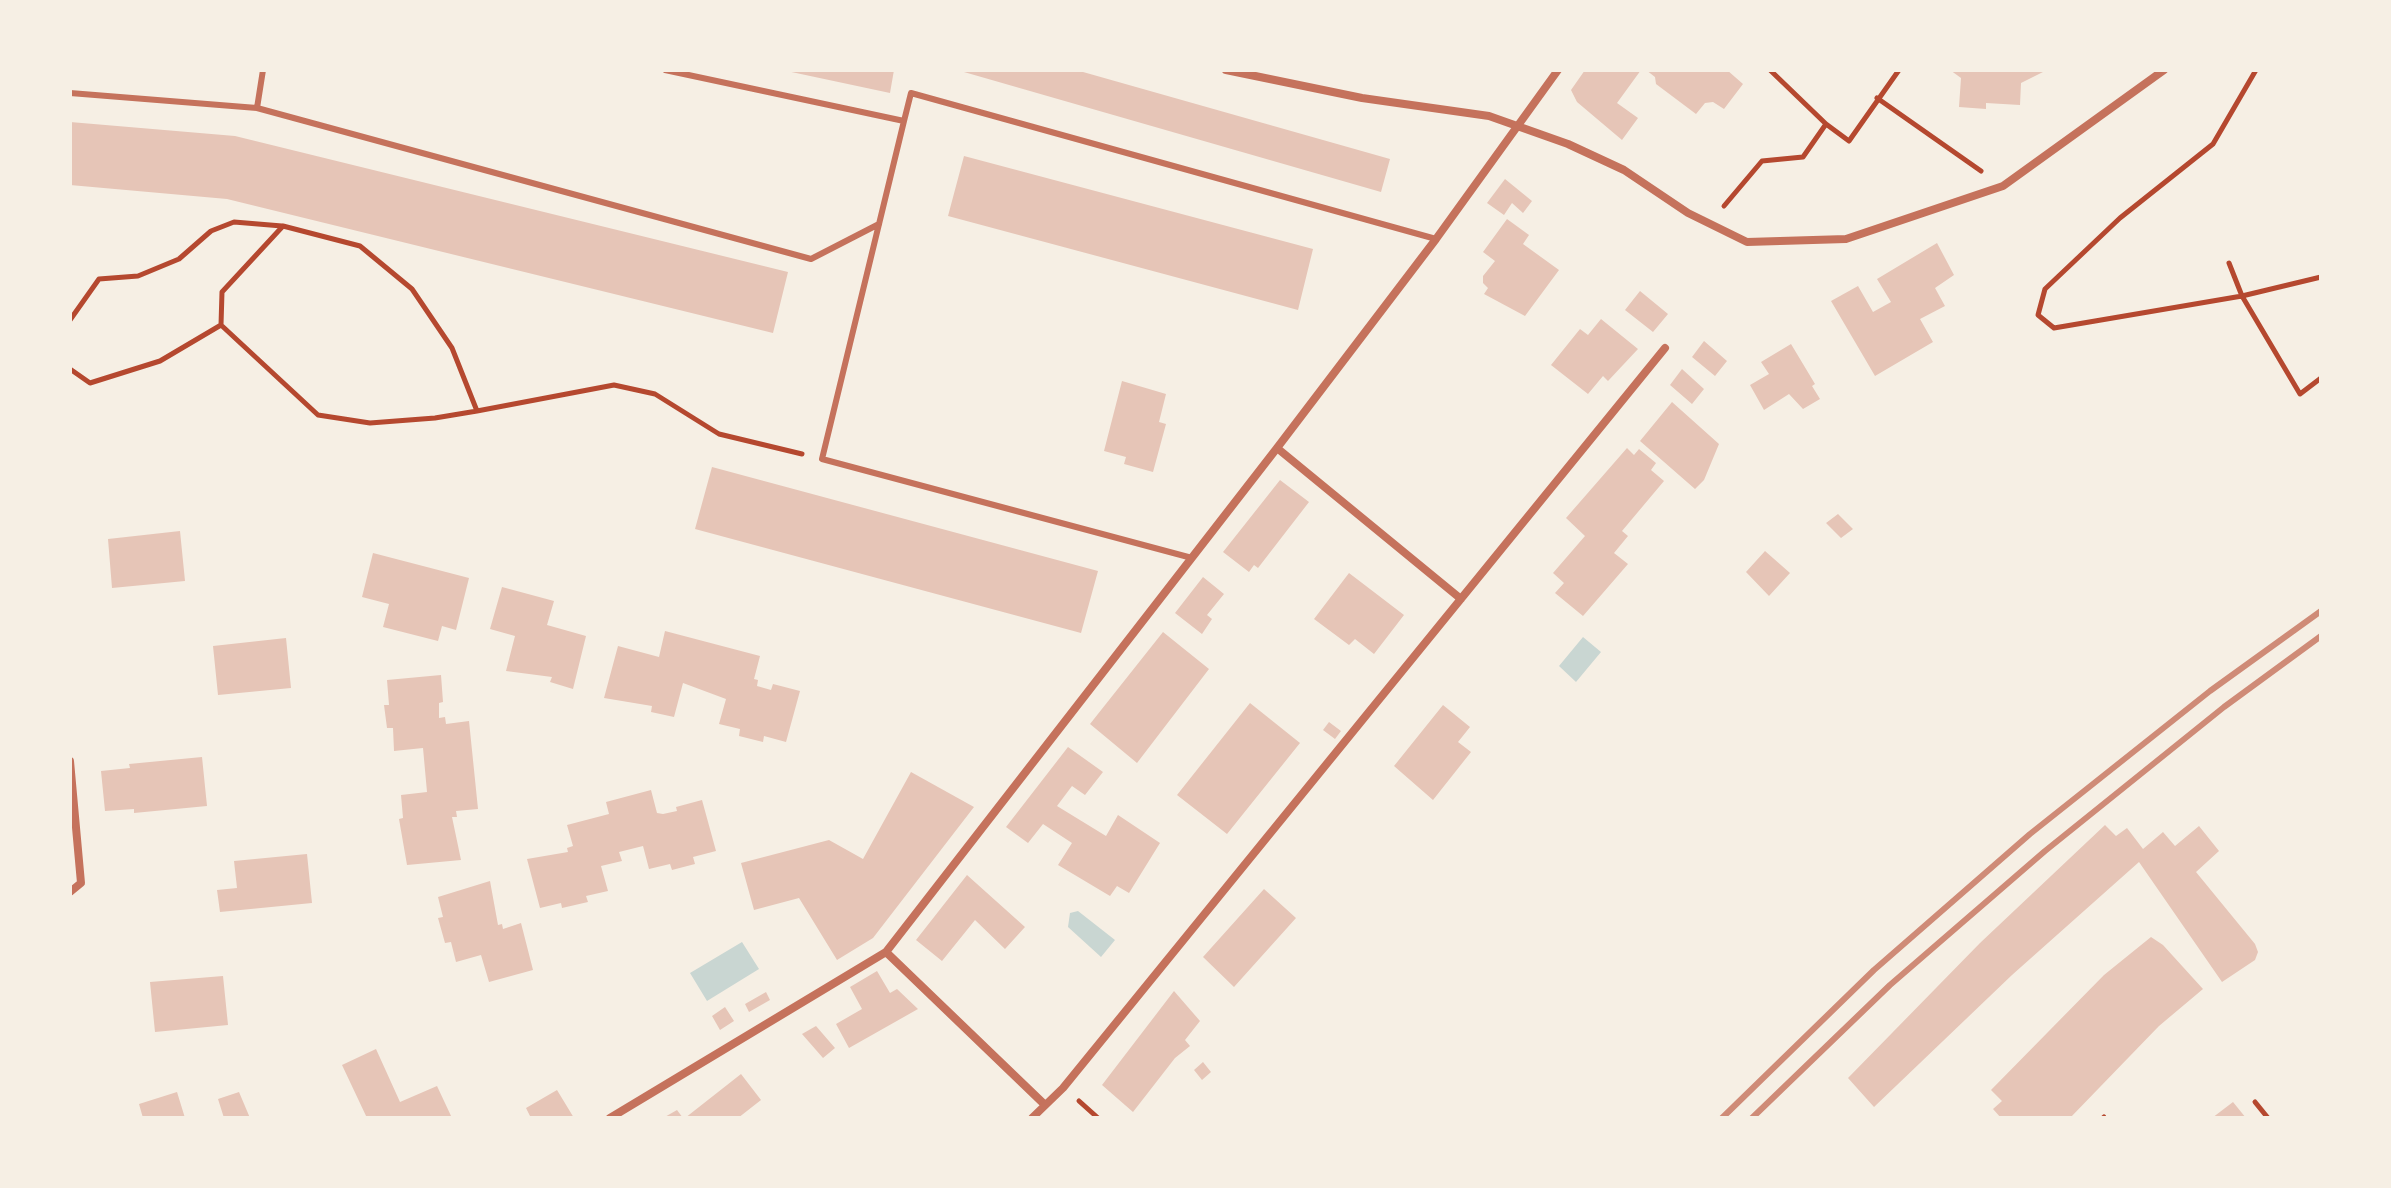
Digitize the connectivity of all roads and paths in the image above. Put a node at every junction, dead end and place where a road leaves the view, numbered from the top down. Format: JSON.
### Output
{"nodes":[{"id":1,"x":263,"y":70,"type":"edge"},
{"id":2,"x":665,"y":70,"type":"edge"},
{"id":3,"x":1226,"y":70,"type":"edge"},
{"id":4,"x":1558,"y":70,"type":"edge"},
{"id":5,"x":1770,"y":70,"type":"edge"},
{"id":6,"x":1899,"y":70,"type":"edge"},
{"id":7,"x":2164,"y":70,"type":"edge"},
{"id":8,"x":2256,"y":70,"type":"edge"},
{"id":9,"x":70,"y":93,"type":"edge"},
{"id":10,"x":1877,"y":98,"type":"junction"},
{"id":11,"x":257,"y":108,"type":"junction"},
{"id":12,"x":904,"y":121,"type":"junction"},
{"id":13,"x":1826,"y":124,"type":"junction"},
{"id":14,"x":1516,"y":125,"type":"junction"},
{"id":15,"x":2003,"y":186,"type":"junction"},
{"id":16,"x":1710,"y":223,"type":"junction"},
{"id":17,"x":879,"y":224,"type":"junction"},
{"id":18,"x":283,"y":226,"type":"junction"},
{"id":19,"x":1436,"y":239,"type":"junction"},
{"id":20,"x":2229,"y":263,"type":"dead end"},
{"id":21,"x":2321,"y":277,"type":"edge"},
{"id":22,"x":2242,"y":296,"type":"junction"},
{"id":23,"x":70,"y":320,"type":"edge"},
{"id":24,"x":221,"y":325,"type":"junction"},
{"id":25,"x":1665,"y":348,"type":"dead end"},
{"id":26,"x":70,"y":369,"type":"edge"},
{"id":27,"x":2321,"y":378,"type":"edge"},
{"id":28,"x":477,"y":411,"type":"junction"},
{"id":29,"x":1277,"y":448,"type":"junction"},
{"id":30,"x":822,"y":459,"type":"junction"},
{"id":31,"x":1192,"y":558,"type":"junction"},
{"id":32,"x":1461,"y":599,"type":"junction"},
{"id":33,"x":70,"y":761,"type":"edge"},
{"id":34,"x":70,"y":892,"type":"edge"},
{"id":35,"x":886,"y":952,"type":"junction"},
{"id":36,"x":2255,"y":1102,"type":"dead end"},
{"id":37,"x":1044,"y":1104,"type":"junction"},
{"id":38,"x":610,"y":1118,"type":"edge"},
{"id":39,"x":1032,"y":1118,"type":"edge"},
{"id":40,"x":2268,"y":1118,"type":"edge"}],
"edges":[{"from":1,"to":11,"type":"lane"},
{"from":2,"to":12,"type":"lane"},
{"from":3,"to":14,"type":"street"},
{"from":4,"to":14,"type":"street"},
{"from":5,"to":13,"type":"path"},
{"from":6,"to":10,"type":"path"},
{"from":7,"to":15,"type":"street"},
{"from":8,"to":22,"type":"path"},
{"from":9,"to":11,"type":"lane"},
{"from":10,"to":13,"type":"path"},
{"from":10,"to":15,"type":"path"},
{"from":11,"to":17,"type":"lane"},
{"from":12,"to":17,"type":"lane"},
{"from":12,"to":19,"type":"lane"},
{"from":13,"to":16,"type":"path"},
{"from":14,"to":16,"type":"street"},
{"from":14,"to":19,"type":"street"},
{"from":15,"to":16,"type":"street"},
{"from":17,"to":30,"type":"lane"},
{"from":18,"to":23,"type":"path"},
{"from":18,"to":24,"type":"path"},
{"from":18,"to":28,"type":"path"},
{"from":19,"to":29,"type":"street"},
{"from":20,"to":22,"type":"path"},
{"from":21,"to":22,"type":"path"},
{"from":22,"to":27,"type":"path"},
{"from":24,"to":26,"type":"path"},
{"from":24,"to":28,"type":"path"},
{"from":25,"to":32,"type":"street"},
{"from":28,"to":30,"type":"path"},
{"from":29,"to":31,"type":"street"},
{"from":29,"to":32,"type":"street"},
{"from":30,"to":31,"type":"lane"},
{"from":31,"to":35,"type":"street"},
{"from":32,"to":37,"type":"street"},
{"from":33,"to":34,"type":"street"},
{"from":35,"to":37,"type":"street"},
{"from":35,"to":38,"type":"street"},
{"from":36,"to":40,"type":"path"},
{"from":37,"to":39,"type":"street"}]}
